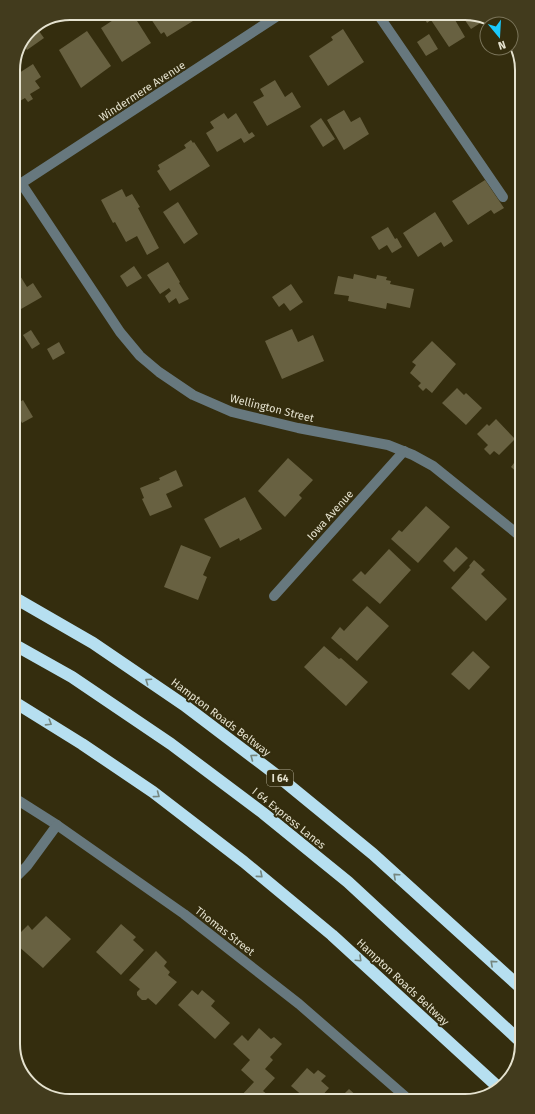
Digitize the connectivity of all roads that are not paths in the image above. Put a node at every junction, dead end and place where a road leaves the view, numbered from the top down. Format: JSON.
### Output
{"nodes":[{"id":1,"x":271,"y":20,"type":"edge"},
{"id":2,"x":382,"y":20,"type":"edge"},
{"id":3,"x":20,"y":184,"type":"edge"},
{"id":4,"x":20,"y":190,"type":"edge"},
{"id":5,"x":502,"y":197,"type":"dead end"},
{"id":6,"x":404,"y":451,"type":"junction"},
{"id":7,"x":515,"y":532,"type":"edge"},
{"id":8,"x":274,"y":596,"type":"dead end"},
{"id":9,"x":20,"y":601,"type":"edge"},
{"id":10,"x":20,"y":647,"type":"edge"},
{"id":11,"x":20,"y":705,"type":"edge"},
{"id":12,"x":20,"y":802,"type":"edge"},
{"id":13,"x":57,"y":825,"type":"junction"},
{"id":14,"x":20,"y":873,"type":"edge"},
{"id":15,"x":515,"y":983,"type":"edge"},
{"id":16,"x":515,"y":1037,"type":"edge"},
{"id":17,"x":495,"y":1084,"type":"edge"},
{"id":18,"x":402,"y":1094,"type":"edge"}],
"edges":[{"from":1,"to":3,"type":"street","name":"Windermere Avenue"},
{"from":2,"to":5,"type":"street"},
{"from":4,"to":6,"type":"street","name":"Wellington Street"},
{"from":6,"to":7,"type":"street","name":"Wellington Street"},
{"from":6,"to":8,"type":"street","name":"Iowa Avenue"},
{"from":15,"to":9,"type":"highway","name":"Hampton Roads Beltway","number":"I 64","one_way":true},
{"from":10,"to":16,"type":"highway","name":"I 64 Express Lanes"},
{"from":11,"to":17,"type":"highway","name":"Hampton Roads Beltway","one_way":true},
{"from":12,"to":13,"type":"street","name":"Thomas Street"},
{"from":13,"to":14,"type":"street"},
{"from":13,"to":18,"type":"street","name":"Thomas Street"}]}
